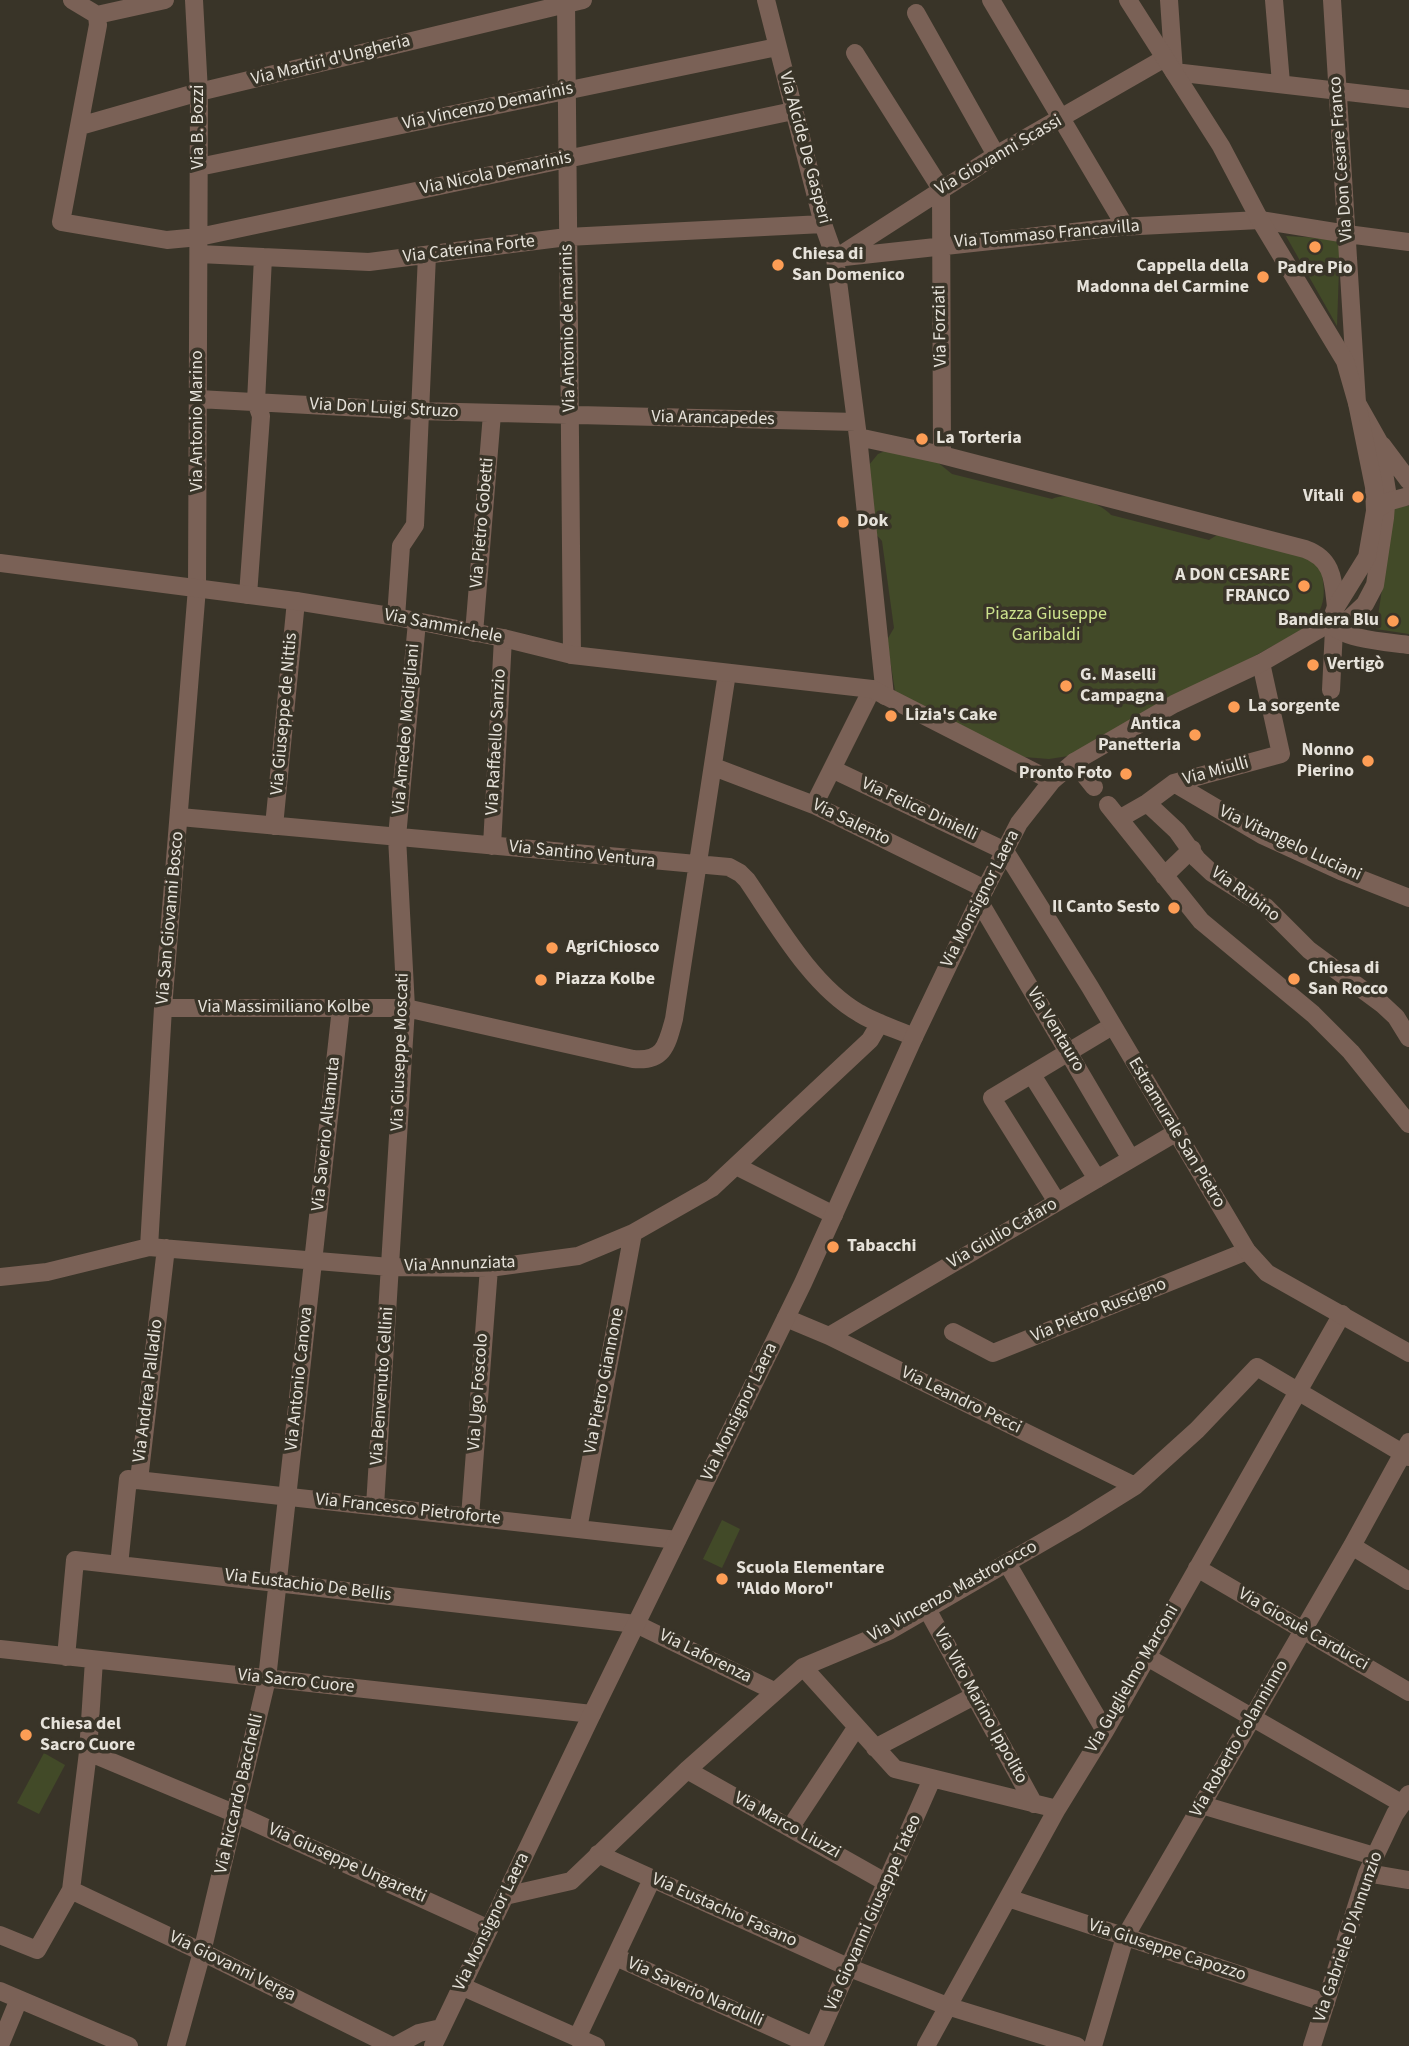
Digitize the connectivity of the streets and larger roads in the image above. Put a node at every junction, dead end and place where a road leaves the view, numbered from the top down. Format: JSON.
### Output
{"nodes":[{"id":1,"x":72,"y":0,"type":"edge"},
{"id":2,"x":165,"y":0,"type":"edge"},
{"id":3,"x":194,"y":0,"type":"edge"},
{"id":4,"x":766,"y":0,"type":"edge"},
{"id":5,"x":991,"y":0,"type":"edge"},
{"id":6,"x":1128,"y":0,"type":"edge"},
{"id":7,"x":1169,"y":0,"type":"edge"},
{"id":8,"x":1274,"y":0,"type":"edge"},
{"id":9,"x":1332,"y":0,"type":"edge"},
{"id":10,"x":571,"y":1,"type":"edge"},
{"id":11,"x":916,"y":13,"type":"dead end"},
{"id":12,"x":97,"y":15,"type":"junction"},
{"id":13,"x":777,"y":47,"type":"junction"},
{"id":14,"x":855,"y":53,"type":"dead end"},
{"id":15,"x":1169,"y":65,"type":"junction"},
{"id":16,"x":1281,"y":83,"type":"junction"},
{"id":17,"x":1338,"y":89,"type":"junction"},
{"id":18,"x":566,"y":90,"type":"junction"},
{"id":19,"x":200,"y":92,"type":"junction"},
{"id":20,"x":1409,"y":99,"type":"edge"},
{"id":21,"x":793,"y":111,"type":"junction"},
{"id":22,"x":1061,"y":119,"type":"junction"},
{"id":23,"x":80,"y":126,"type":"junction"},
{"id":24,"x":996,"y":155,"type":"junction"},
{"id":25,"x":568,"y":158,"type":"junction"},
{"id":26,"x":199,"y":167,"type":"junction"},
{"id":27,"x":941,"y":190,"type":"junction"},
{"id":28,"x":1260,"y":220,"type":"junction"},
{"id":29,"x":823,"y":225,"type":"junction"},
{"id":30,"x":1125,"y":226,"type":"junction"},
{"id":31,"x":1347,"y":234,"type":"junction"},
{"id":32,"x":567,"y":237,"type":"junction"},
{"id":33,"x":1409,"y":242,"type":"edge"},
{"id":34,"x":940,"y":245,"type":"junction"},
{"id":35,"x":199,"y":246,"type":"junction"},
{"id":36,"x":427,"y":255,"type":"junction"},
{"id":37,"x":263,"y":257,"type":"junction"},
{"id":38,"x":835,"y":258,"type":"junction"},
{"id":39,"x":198,"y":399,"type":"junction"},
{"id":40,"x":256,"y":402,"type":"junction"},
{"id":41,"x":1357,"y":403,"type":"junction"},
{"id":42,"x":419,"y":411,"type":"junction"},
{"id":43,"x":492,"y":414,"type":"junction"},
{"id":44,"x":570,"y":416,"type":"junction"},
{"id":45,"x":857,"y":429,"type":"junction"},
{"id":46,"x":1379,"y":442,"type":"junction"},
{"id":47,"x":942,"y":455,"type":"junction"},
{"id":48,"x":1409,"y":481,"type":"edge"},
{"id":49,"x":1409,"y":496,"type":"edge"},
{"id":50,"x":1381,"y":506,"type":"junction"},
{"id":51,"x":0,"y":563,"type":"edge"},
{"id":52,"x":197,"y":588,"type":"junction"},
{"id":53,"x":247,"y":595,"type":"junction"},
{"id":54,"x":296,"y":601,"type":"junction"},
{"id":55,"x":396,"y":617,"type":"junction"},
{"id":56,"x":1333,"y":620,"type":"junction"},
{"id":57,"x":417,"y":622,"type":"junction"},
{"id":58,"x":474,"y":633,"type":"junction"},
{"id":59,"x":503,"y":638,"type":"junction"},
{"id":60,"x":1409,"y":645,"type":"edge"},
{"id":61,"x":572,"y":655,"type":"junction"},
{"id":62,"x":1261,"y":663,"type":"junction"},
{"id":63,"x":727,"y":673,"type":"junction"},
{"id":64,"x":1331,"y":690,"type":"dead end"},
{"id":65,"x":878,"y":693,"type":"junction"},
{"id":66,"x":1074,"y":761,"type":"junction"},
{"id":67,"x":713,"y":767,"type":"junction"},
{"id":68,"x":832,"y":769,"type":"junction"},
{"id":69,"x":1052,"y":781,"type":"junction"},
{"id":70,"x":1174,"y":783,"type":"junction"},
{"id":71,"x":1094,"y":787,"type":"dead end"},
{"id":72,"x":1147,"y":803,"type":"junction"},
{"id":73,"x":814,"y":805,"type":"junction"},
{"id":74,"x":180,"y":817,"type":"junction"},
{"id":75,"x":274,"y":826,"type":"junction"},
{"id":76,"x":397,"y":836,"type":"junction"},
{"id":77,"x":492,"y":846,"type":"junction"},
{"id":78,"x":1192,"y":849,"type":"junction"},
{"id":79,"x":1005,"y":851,"type":"junction"},
{"id":80,"x":699,"y":866,"type":"junction"},
{"id":81,"x":1164,"y":876,"type":"junction"},
{"id":82,"x":982,"y":895,"type":"junction"},
{"id":83,"x":1409,"y":898,"type":"edge"},
{"id":84,"x":341,"y":1008,"type":"junction"},
{"id":85,"x":406,"y":1008,"type":"junction"},
{"id":86,"x":163,"y":1009,"type":"junction"},
{"id":87,"x":880,"y":1023,"type":"junction"},
{"id":88,"x":1112,"y":1026,"type":"junction"},
{"id":89,"x":914,"y":1037,"type":"junction"},
{"id":90,"x":1409,"y":1038,"type":"edge"},
{"id":91,"x":1069,"y":1053,"type":"junction"},
{"id":92,"x":1032,"y":1075,"type":"junction"},
{"id":93,"x":1409,"y":1124,"type":"edge"},
{"id":94,"x":1177,"y":1132,"type":"junction"},
{"id":95,"x":1131,"y":1159,"type":"junction"},
{"id":96,"x":736,"y":1166,"type":"junction"},
{"id":97,"x":1097,"y":1179,"type":"junction"},
{"id":98,"x":1057,"y":1202,"type":"junction"},
{"id":99,"x":834,"y":1215,"type":"junction"},
{"id":100,"x":633,"y":1233,"type":"junction"},
{"id":101,"x":157,"y":1248,"type":"junction"},
{"id":102,"x":1247,"y":1251,"type":"junction"},
{"id":103,"x":313,"y":1261,"type":"junction"},
{"id":104,"x":390,"y":1267,"type":"junction"},
{"id":105,"x":489,"y":1268,"type":"junction"},
{"id":106,"x":0,"y":1277,"type":"edge"},
{"id":107,"x":1342,"y":1314,"type":"junction"},
{"id":108,"x":786,"y":1318,"type":"junction"},
{"id":109,"x":953,"y":1332,"type":"dead end"},
{"id":110,"x":830,"y":1336,"type":"junction"},
{"id":111,"x":1409,"y":1353,"type":"edge"},
{"id":112,"x":1296,"y":1391,"type":"junction"},
{"id":113,"x":1407,"y":1450,"type":"edge"},
{"id":114,"x":139,"y":1480,"type":"junction"},
{"id":115,"x":1135,"y":1486,"type":"junction"},
{"id":116,"x":287,"y":1496,"type":"junction"},
{"id":117,"x":375,"y":1506,"type":"junction"},
{"id":118,"x":470,"y":1517,"type":"junction"},
{"id":119,"x":578,"y":1529,"type":"junction"},
{"id":120,"x":677,"y":1540,"type":"junction"},
{"id":121,"x":1352,"y":1546,"type":"junction"},
{"id":122,"x":1007,"y":1563,"type":"junction"},
{"id":123,"x":119,"y":1565,"type":"junction"},
{"id":124,"x":1196,"y":1568,"type":"junction"},
{"id":125,"x":1409,"y":1581,"type":"edge"},
{"id":126,"x":278,"y":1582,"type":"junction"},
{"id":127,"x":927,"y":1609,"type":"junction"},
{"id":128,"x":636,"y":1624,"type":"junction"},
{"id":129,"x":1303,"y":1629,"type":"junction"},
{"id":130,"x":0,"y":1649,"type":"edge"},
{"id":131,"x":66,"y":1657,"type":"junction"},
{"id":132,"x":1147,"y":1657,"type":"junction"},
{"id":133,"x":94,"y":1660,"type":"junction"},
{"id":134,"x":803,"y":1667,"type":"junction"},
{"id":135,"x":267,"y":1679,"type":"junction"},
{"id":136,"x":774,"y":1691,"type":"junction"},
{"id":137,"x":1409,"y":1692,"type":"edge"},
{"id":138,"x":974,"y":1696,"type":"junction"},
{"id":139,"x":592,"y":1714,"type":"junction"},
{"id":140,"x":1253,"y":1716,"type":"junction"},
{"id":141,"x":856,"y":1728,"type":"junction"},
{"id":142,"x":1105,"y":1731,"type":"junction"},
{"id":143,"x":875,"y":1748,"type":"junction"},
{"id":144,"x":88,"y":1752,"type":"junction"},
{"id":145,"x":687,"y":1770,"type":"junction"},
{"id":146,"x":932,"y":1779,"type":"junction"},
{"id":147,"x":1405,"y":1799,"type":"edge"},
{"id":148,"x":1034,"y":1804,"type":"junction"},
{"id":149,"x":1202,"y":1805,"type":"junction"},
{"id":150,"x":1057,"y":1809,"type":"junction"},
{"id":151,"x":236,"y":1814,"type":"junction"},
{"id":152,"x":790,"y":1828,"type":"junction"},
{"id":153,"x":598,"y":1854,"type":"junction"},
{"id":154,"x":1374,"y":1856,"type":"junction"},
{"id":155,"x":1367,"y":1873,"type":"junction"},
{"id":156,"x":652,"y":1879,"type":"junction"},
{"id":157,"x":1409,"y":1881,"type":"edge"},
{"id":158,"x":887,"y":1883,"type":"junction"},
{"id":159,"x":71,"y":1890,"type":"junction"},
{"id":160,"x":505,"y":1896,"type":"junction"},
{"id":161,"x":1008,"y":1898,"type":"junction"},
{"id":162,"x":489,"y":1929,"type":"junction"},
{"id":163,"x":0,"y":1934,"type":"edge"},
{"id":164,"x":1125,"y":1937,"type":"junction"},
{"id":165,"x":202,"y":1952,"type":"junction"},
{"id":166,"x":615,"y":1957,"type":"junction"},
{"id":167,"x":850,"y":1968,"type":"junction"},
{"id":168,"x":461,"y":1986,"type":"junction"},
{"id":169,"x":0,"y":1992,"type":"edge"},
{"id":170,"x":19,"y":1999,"type":"junction"},
{"id":171,"x":1326,"y":2003,"type":"junction"},
{"id":172,"x":947,"y":2006,"type":"junction"},
{"id":173,"x":441,"y":2028,"type":"junction"},
{"id":174,"x":577,"y":2038,"type":"junction"},
{"id":175,"x":0,"y":2045,"type":"edge"},
{"id":176,"x":129,"y":2046,"type":"edge"},
{"id":177,"x":176,"y":2046,"type":"edge"},
{"id":178,"x":393,"y":2046,"type":"edge"},
{"id":179,"x":433,"y":2046,"type":"edge"},
{"id":180,"x":596,"y":2046,"type":"edge"},
{"id":181,"x":814,"y":2046,"type":"edge"},
{"id":182,"x":926,"y":2046,"type":"edge"},
{"id":183,"x":1076,"y":2046,"type":"edge"},
{"id":184,"x":1093,"y":2046,"type":"edge"},
{"id":185,"x":1312,"y":2046,"type":"edge"}],
"edges":[{"from":1,"to":12,"type":"street"},
{"from":2,"to":12,"type":"street"},
{"from":3,"to":19,"type":"street","name":"Via B. Bozzi"},
{"from":4,"to":13,"type":"street","name":"Via Alcide De Gasperi"},
{"from":5,"to":22,"type":"street"},
{"from":6,"to":15,"type":"street"},
{"from":7,"to":15,"type":"street"},
{"from":8,"to":16,"type":"street"},
{"from":9,"to":17,"type":"street","name":"Via Don Cesare Franco"},
{"from":10,"to":18,"type":"street","name":"Via Antonio de marinis"},
{"from":10,"to":19,"type":"street","name":"Via Martiri d'Ungheria"},
{"from":11,"to":24,"type":"street"},
{"from":12,"to":23,"type":"street"},
{"from":13,"to":18,"type":"street","name":"Via Vincenzo Demarinis"},
{"from":13,"to":21,"type":"street","name":"Via Alcide De Gasperi"},
{"from":14,"to":27,"type":"street"},
{"from":15,"to":16,"type":"street"},
{"from":15,"to":22,"type":"street","name":"Via Giovanni Scassi"},
{"from":15,"to":28,"type":"street"},
{"from":16,"to":17,"type":"street"},
{"from":17,"to":20,"type":"street"},
{"from":17,"to":31,"type":"street","name":"Via Don Cesare Franco"},
{"from":18,"to":25,"type":"street","name":"Via Antonio de marinis"},
{"from":18,"to":26,"type":"street","name":"Via Vincenzo Demarinis"},
{"from":19,"to":23,"type":"street","name":"Via Martiri d'Ungheria"},
{"from":19,"to":26,"type":"street","name":"Via B. Bozzi"},
{"from":21,"to":25,"type":"street","name":"Via Nicola Demarinis"},
{"from":21,"to":29,"type":"street","name":"Via Alcide De Gasperi"},
{"from":22,"to":24,"type":"street","name":"Via Giovanni Scassi"},
{"from":22,"to":30,"type":"street"},
{"from":23,"to":35,"type":"street"},
{"from":24,"to":27,"type":"street","name":"Via Giovanni Scassi"},
{"from":25,"to":32,"type":"street","name":"Via Antonio de marinis"},
{"from":25,"to":35,"type":"street","name":"Via Nicola Demarinis"},
{"from":26,"to":35,"type":"street","name":"Via B. Bozzi"},
{"from":27,"to":34,"type":"street","name":"Via Forziati"},
{"from":27,"to":38,"type":"street","name":"Via Giovanni Scassi"},
{"from":28,"to":30,"type":"street","name":"Via Tommaso Francavilla"},
{"from":28,"to":31,"type":"street","name":"Via Tommaso Francavilla"},
{"from":28,"to":41,"type":"street"},
{"from":29,"to":32,"type":"street","name":"Via Caterina Forte"},
{"from":29,"to":38,"type":"street","name":"Via Alcide De Gasperi"},
{"from":30,"to":34,"type":"street","name":"Via Tommaso Francavilla"},
{"from":31,"to":33,"type":"street","name":"Via Tommaso Francavilla"},
{"from":31,"to":41,"type":"street","name":"Via Don Cesare Franco"},
{"from":32,"to":36,"type":"street","name":"Via Caterina Forte"},
{"from":32,"to":44,"type":"street","name":"Via Antonio de marinis"},
{"from":34,"to":38,"type":"street","name":"Via Tommaso Francavilla"},
{"from":34,"to":47,"type":"street","name":"Via Forziati"},
{"from":35,"to":37,"type":"street","name":"Via Caterina Forte"},
{"from":35,"to":39,"type":"street","name":"Via Antonio Marino"},
{"from":36,"to":37,"type":"street","name":"Via Caterina Forte"},
{"from":36,"to":42,"type":"street"},
{"from":37,"to":40,"type":"street"},
{"from":38,"to":45,"type":"street","name":"Via Alcide De Gasperi"},
{"from":39,"to":40,"type":"street","name":"Via Don Luigi Struzo"},
{"from":39,"to":52,"type":"street","name":"Via Antonio Marino"},
{"from":40,"to":42,"type":"street","name":"Via Don Luigi Struzo"},
{"from":40,"to":53,"type":"street"},
{"from":41,"to":46,"type":"street"},
{"from":41,"to":50,"type":"street"},
{"from":42,"to":43,"type":"street","name":"Via Don Luigi Struzo"},
{"from":42,"to":55,"type":"street"},
{"from":43,"to":44,"type":"street","name":"Via Don Luigi Struzo"},
{"from":43,"to":58,"type":"street","name":"Via Pietro Gobetti"},
{"from":44,"to":45,"type":"street","name":"Via Arancapedes"},
{"from":44,"to":61,"type":"street","name":"Via Antonio de marinis"},
{"from":45,"to":47,"type":"street"},
{"from":45,"to":65,"type":"street"},
{"from":46,"to":48,"type":"street"},
{"from":46,"to":50,"type":"street"},
{"from":47,"to":56,"type":"street"},
{"from":49,"to":50,"type":"street"},
{"from":50,"to":56,"type":"street"},
{"from":51,"to":52,"type":"street","name":"Via Sammichele"},
{"from":52,"to":53,"type":"street","name":"Via Sammichele"},
{"from":52,"to":74,"type":"street","name":"Via San Giovanni Bosco"},
{"from":53,"to":54,"type":"street","name":"Via Sammichele"},
{"from":54,"to":55,"type":"street","name":"Via Sammichele"},
{"from":54,"to":75,"type":"street","name":"Via Giuseppe de Nittis"},
{"from":55,"to":57,"type":"street","name":"Via Sammichele"},
{"from":56,"to":60,"type":"street"},
{"from":56,"to":62,"type":"street"},
{"from":56,"to":64,"type":"street"},
{"from":57,"to":58,"type":"street","name":"Via Sammichele"},
{"from":57,"to":76,"type":"street","name":"Via Amedeo Modigliani"},
{"from":58,"to":59,"type":"street","name":"Via Sammichele"},
{"from":59,"to":61,"type":"street","name":"Via Sammichele"},
{"from":59,"to":77,"type":"street","name":"Via Raffaello Sanzio"},
{"from":61,"to":63,"type":"street","name":"Via Sammichele"},
{"from":62,"to":66,"type":"street"},
{"from":62,"to":70,"type":"street","name":"Via Miulli"},
{"from":63,"to":65,"type":"street","name":"Via Sammichele"},
{"from":63,"to":67,"type":"street"},
{"from":65,"to":68,"type":"street"},
{"from":65,"to":69,"type":"street"},
{"from":66,"to":69,"type":"street"},
{"from":66,"to":71,"type":"street"},
{"from":67,"to":73,"type":"street","name":"Via Salento"},
{"from":67,"to":80,"type":"street"},
{"from":68,"to":73,"type":"street"},
{"from":68,"to":79,"type":"street","name":"Via Felice Dinielli"},
{"from":69,"to":79,"type":"street","name":"Via Monsignor Laera"},
{"from":70,"to":72,"type":"street","name":"Via Miulli"},
{"from":70,"to":83,"type":"street","name":"Via Vitangelo Luciani"},
{"from":72,"to":78,"type":"street","name":"Via Rubino"},
{"from":72,"to":81,"type":"street","name":"Via Miulli"},
{"from":73,"to":82,"type":"street","name":"Via Salento"},
{"from":74,"to":75,"type":"street","name":"Via Santino Ventura"},
{"from":74,"to":86,"type":"street","name":"Via San Giovanni Bosco"},
{"from":75,"to":76,"type":"street","name":"Via Santino Ventura"},
{"from":76,"to":77,"type":"street","name":"Via Santino Ventura"},
{"from":76,"to":85,"type":"street","name":"Via Giuseppe Moscati"},
{"from":77,"to":80,"type":"street","name":"Via Santino Ventura"},
{"from":78,"to":81,"type":"street"},
{"from":78,"to":90,"type":"street","name":"Via Rubino"},
{"from":79,"to":82,"type":"street","name":"Via Monsignor Laera"},
{"from":79,"to":88,"type":"street","name":"Estramurale San Pietro"},
{"from":80,"to":85,"type":"street","name":"Via Massimiliano Kolbe"},
{"from":80,"to":87,"type":"street","name":"Via Santino Ventura"},
{"from":81,"to":93,"type":"street"},
{"from":82,"to":89,"type":"street","name":"Via Monsignor Laera"},
{"from":82,"to":91,"type":"street","name":"Via Ventauro"},
{"from":84,"to":85,"type":"street","name":"Via Massimiliano Kolbe"},
{"from":84,"to":86,"type":"street","name":"Via Massimiliano Kolbe"},
{"from":84,"to":103,"type":"street","name":"Via Saverio Altamuta"},
{"from":85,"to":104,"type":"street","name":"Via Giuseppe Moscati"},
{"from":86,"to":101,"type":"street","name":"Via San Giovanni Bosco"},
{"from":87,"to":89,"type":"street","name":"Via Santino Ventura"},
{"from":87,"to":96,"type":"street","name":"Via Annunziata"},
{"from":88,"to":91,"type":"street"},
{"from":88,"to":94,"type":"street","name":"Estramurale San Pietro"},
{"from":89,"to":99,"type":"street","name":"Via Monsignor Laera"},
{"from":91,"to":92,"type":"street"},
{"from":91,"to":95,"type":"street","name":"Via Ventauro"},
{"from":92,"to":97,"type":"street"},
{"from":92,"to":98,"type":"street"},
{"from":94,"to":95,"type":"street","name":"Via Giulio Cafaro"},
{"from":94,"to":102,"type":"street","name":"Estramurale San Pietro"},
{"from":95,"to":97,"type":"street","name":"Via Giulio Cafaro"},
{"from":96,"to":99,"type":"street"},
{"from":96,"to":100,"type":"street","name":"Via Annunziata"},
{"from":97,"to":98,"type":"street","name":"Via Giulio Cafaro"},
{"from":98,"to":110,"type":"street","name":"Via Giulio Cafaro"},
{"from":99,"to":108,"type":"street","name":"Via Monsignor Laera"},
{"from":100,"to":105,"type":"street","name":"Via Annunziata"},
{"from":100,"to":119,"type":"street","name":"Via Pietro Giannone"},
{"from":101,"to":103,"type":"street","name":"Via Annunziata"},
{"from":101,"to":106,"type":"street","name":"Via Annunziata"},
{"from":101,"to":114,"type":"street","name":"Via Andrea Palladio"},
{"from":102,"to":107,"type":"street","name":"Estramurale San Pietro"},
{"from":102,"to":109,"type":"street","name":"Via Pietro Ruscigno"},
{"from":103,"to":104,"type":"street","name":"Via Annunziata"},
{"from":103,"to":116,"type":"street","name":"Via Antonio Canova"},
{"from":104,"to":105,"type":"street","name":"Via Annunziata"},
{"from":104,"to":117,"type":"street","name":"Via Benvenuto Cellini"},
{"from":105,"to":118,"type":"street","name":"Via Ugo Foscolo"},
{"from":107,"to":111,"type":"street","name":"Estramurale San Pietro"},
{"from":107,"to":112,"type":"street","name":"Via Guglielmo Marconi"},
{"from":108,"to":110,"type":"street","name":"Via Leandro Pecci"},
{"from":108,"to":120,"type":"street","name":"Via Monsignor Laera"},
{"from":110,"to":115,"type":"street","name":"Via Leandro Pecci"},
{"from":112,"to":113,"type":"street"},
{"from":112,"to":115,"type":"street","name":"Via Vincenzo Mastrorocco"},
{"from":112,"to":124,"type":"street","name":"Via Guglielmo Marconi"},
{"from":113,"to":121,"type":"street","name":"Via Roberto Colanninno"},
{"from":114,"to":116,"type":"street","name":"Via Francesco Pietroforte"},
{"from":114,"to":123,"type":"street","name":"Via Andrea Palladio"},
{"from":115,"to":122,"type":"street","name":"Via Vincenzo Mastrorocco"},
{"from":116,"to":117,"type":"street","name":"Via Francesco Pietroforte"},
{"from":116,"to":126,"type":"street","name":"Via Riccardo Bacchelli"},
{"from":117,"to":118,"type":"street","name":"Via Francesco Pietroforte"},
{"from":118,"to":119,"type":"street","name":"Via Francesco Pietroforte"},
{"from":119,"to":120,"type":"street","name":"Via Francesco Pietroforte"},
{"from":120,"to":128,"type":"street","name":"Via Monsignor Laera"},
{"from":121,"to":125,"type":"street"},
{"from":121,"to":129,"type":"street","name":"Via Roberto Colanninno"},
{"from":122,"to":127,"type":"street","name":"Via Vincenzo Mastrorocco"},
{"from":122,"to":142,"type":"street"},
{"from":123,"to":126,"type":"street","name":"Via Eustachio De Bellis"},
{"from":123,"to":131,"type":"street","name":"Via Eustachio De Bellis"},
{"from":124,"to":129,"type":"street","name":"Via Giosuè Carducci"},
{"from":124,"to":132,"type":"street","name":"Via Guglielmo Marconi"},
{"from":126,"to":128,"type":"street","name":"Via Eustachio De Bellis"},
{"from":126,"to":135,"type":"street","name":"Via Riccardo Bacchelli"},
{"from":127,"to":134,"type":"street","name":"Via Vincenzo Mastrorocco"},
{"from":127,"to":138,"type":"street","name":"Via Vito Marino Ippolito"},
{"from":128,"to":136,"type":"street","name":"Via Laforenza"},
{"from":128,"to":139,"type":"street","name":"Via Monsignor Laera"},
{"from":129,"to":137,"type":"street","name":"Via Giosuè Carducci"},
{"from":129,"to":140,"type":"street","name":"Via Roberto Colanninno"},
{"from":130,"to":131,"type":"street","name":"Via Sacro Cuore"},
{"from":131,"to":133,"type":"street","name":"Via Sacro Cuore"},
{"from":132,"to":140,"type":"street"},
{"from":132,"to":142,"type":"street","name":"Via Guglielmo Marconi"},
{"from":133,"to":135,"type":"street","name":"Via Sacro Cuore"},
{"from":133,"to":144,"type":"street"},
{"from":134,"to":136,"type":"street","name":"Via Vincenzo Mastrorocco"},
{"from":134,"to":141,"type":"street"},
{"from":135,"to":139,"type":"street","name":"Via Sacro Cuore"},
{"from":135,"to":151,"type":"street","name":"Via Riccardo Bacchelli"},
{"from":136,"to":145,"type":"street","name":"Via Vincenzo Mastrorocco"},
{"from":138,"to":143,"type":"street"},
{"from":138,"to":148,"type":"street","name":"Via Vito Marino Ippolito"},
{"from":139,"to":160,"type":"street","name":"Via Monsignor Laera"},
{"from":140,"to":147,"type":"street"},
{"from":140,"to":149,"type":"street","name":"Via Roberto Colanninno"},
{"from":141,"to":143,"type":"street"},
{"from":141,"to":152,"type":"street"},
{"from":142,"to":150,"type":"street","name":"Via Guglielmo Marconi"},
{"from":143,"to":146,"type":"street"},
{"from":144,"to":151,"type":"street","name":"Via Giuseppe Ungaretti"},
{"from":144,"to":159,"type":"street"},
{"from":145,"to":152,"type":"street","name":"Via Marco Liuzzi"},
{"from":145,"to":153,"type":"street","name":"Via Vincenzo Mastrorocco"},
{"from":146,"to":148,"type":"street"},
{"from":146,"to":158,"type":"street","name":"Via Giovanni Giuseppe Tateo"},
{"from":147,"to":154,"type":"street","name":"Via Gabriele D'Annunzio"},
{"from":148,"to":150,"type":"street"},
{"from":149,"to":154,"type":"street"},
{"from":149,"to":164,"type":"street","name":"Via Roberto Colanninno"},
{"from":150,"to":161,"type":"street","name":"Via Guglielmo Marconi"},
{"from":151,"to":162,"type":"street","name":"Via Giuseppe Ungaretti"},
{"from":151,"to":165,"type":"street","name":"Via Riccardo Bacchelli"},
{"from":152,"to":158,"type":"street","name":"Via Marco Liuzzi"},
{"from":153,"to":156,"type":"street","name":"Via Eustachio Fasano"},
{"from":153,"to":160,"type":"street","name":"Via Vincenzo Mastrorocco"},
{"from":154,"to":155,"type":"street","name":"Via Gabriele D'Annunzio"},
{"from":155,"to":157,"type":"street"},
{"from":155,"to":171,"type":"street","name":"Via Gabriele D'Annunzio"},
{"from":156,"to":166,"type":"street"},
{"from":156,"to":167,"type":"street","name":"Via Eustachio Fasano"},
{"from":158,"to":167,"type":"street","name":"Via Giovanni Giuseppe Tateo"},
{"from":159,"to":163,"type":"street"},
{"from":159,"to":165,"type":"street","name":"Via Giovanni Verga"},
{"from":160,"to":162,"type":"street","name":"Via Monsignor Laera"},
{"from":161,"to":164,"type":"street","name":"Via Giuseppe Capozzo"},
{"from":161,"to":172,"type":"street","name":"Via Guglielmo Marconi"},
{"from":162,"to":168,"type":"street","name":"Via Monsignor Laera"},
{"from":164,"to":171,"type":"street","name":"Via Giuseppe Capozzo"},
{"from":164,"to":184,"type":"street","name":"Via Roberto Colanninno"},
{"from":165,"to":177,"type":"street","name":"Via Riccardo Bacchelli"},
{"from":165,"to":178,"type":"street","name":"Via Giovanni Verga"},
{"from":166,"to":174,"type":"street"},
{"from":166,"to":181,"type":"street","name":"Via Saverio Nardulli"},
{"from":167,"to":172,"type":"street","name":"Via Eustachio Fasano"},
{"from":167,"to":181,"type":"street","name":"Via Giovanni Giuseppe Tateo"},
{"from":168,"to":173,"type":"street","name":"Via Monsignor Laera"},
{"from":168,"to":174,"type":"street"},
{"from":169,"to":170,"type":"street"},
{"from":170,"to":175,"type":"street"},
{"from":170,"to":176,"type":"street"},
{"from":171,"to":185,"type":"street","name":"Via Gabriele D'Annunzio"},
{"from":172,"to":182,"type":"street","name":"Via Guglielmo Marconi"},
{"from":172,"to":183,"type":"street","name":"Via Eustachio Fasano"},
{"from":173,"to":178,"type":"street"},
{"from":173,"to":179,"type":"street","name":"Via Monsignor Laera"},
{"from":174,"to":180,"type":"street"}]}
